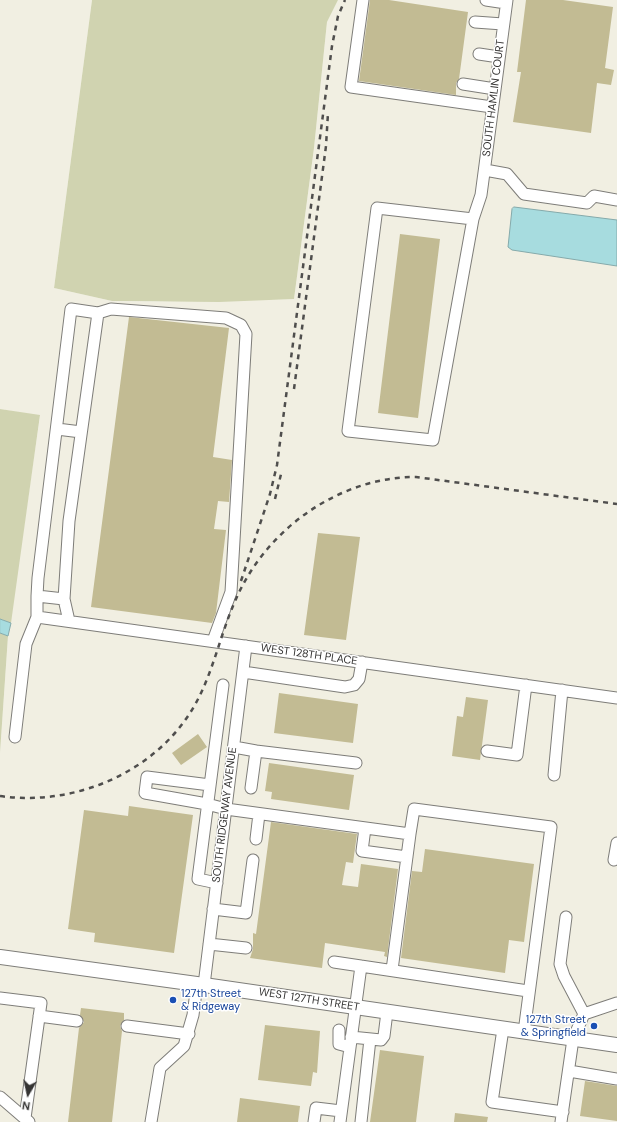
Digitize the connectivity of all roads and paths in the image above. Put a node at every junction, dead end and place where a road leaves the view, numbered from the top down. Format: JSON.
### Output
{"nodes":[{"id":1,"x":363,"y":0,"type":"edge"},
{"id":2,"x":486,"y":0,"type":"edge"},
{"id":3,"x":506,"y":2,"type":"edge"},
{"id":4,"x":475,"y":22,"type":"dead end"},
{"id":5,"x":503,"y":24,"type":"junction"},
{"id":6,"x":479,"y":54,"type":"dead end"},
{"id":7,"x":499,"y":57,"type":"junction"},
{"id":8,"x":463,"y":84,"type":"dead end"},
{"id":9,"x":495,"y":89,"type":"junction"},
{"id":10,"x":492,"y":107,"type":"junction"},
{"id":11,"x":485,"y":170,"type":"junction"},
{"id":12,"x":617,"y":200,"type":"edge"},
{"id":13,"x":473,"y":219,"type":"junction"},
{"id":14,"x":98,"y":313,"type":"junction"},
{"id":15,"x":57,"y":429,"type":"junction"},
{"id":16,"x":81,"y":432,"type":"junction"},
{"id":17,"x":37,"y":596,"type":"junction"},
{"id":18,"x":64,"y":599,"type":"junction"},
{"id":19,"x":37,"y":617,"type":"junction"},
{"id":20,"x":69,"y":622,"type":"junction"},
{"id":21,"x":213,"y":642,"type":"junction"},
{"id":22,"x":246,"y":646,"type":"junction"},
{"id":23,"x":362,"y":662,"type":"junction"},
{"id":24,"x":243,"y":672,"type":"junction"},
{"id":25,"x":223,"y":685,"type":"dead end"},
{"id":26,"x":526,"y":685,"type":"junction"},
{"id":27,"x":562,"y":690,"type":"junction"},
{"id":28,"x":617,"y":698,"type":"edge"},
{"id":29,"x":15,"y":737,"type":"dead end"},
{"id":30,"x":256,"y":750,"type":"junction"},
{"id":31,"x":487,"y":751,"type":"dead end"},
{"id":32,"x":233,"y":752,"type":"junction"},
{"id":33,"x":214,"y":755,"type":"junction"},
{"id":34,"x":356,"y":763,"type":"dead end"},
{"id":35,"x":554,"y":776,"type":"dead end"},
{"id":36,"x":210,"y":785,"type":"junction"},
{"id":37,"x":251,"y":788,"type":"dead end"},
{"id":38,"x":207,"y":804,"type":"junction"},
{"id":39,"x":226,"y":809,"type":"junction"},
{"id":40,"x":259,"y":814,"type":"junction"},
{"id":41,"x":365,"y":828,"type":"junction"},
{"id":42,"x":410,"y":834,"type":"junction"},
{"id":43,"x":256,"y":839,"type":"dead end"},
{"id":44,"x":617,"y":843,"type":"edge"},
{"id":45,"x":407,"y":857,"type":"junction"},
{"id":46,"x":253,"y":860,"type":"dead end"},
{"id":47,"x":614,"y":860,"type":"dead end"},
{"id":48,"x":217,"y":883,"type":"junction"},
{"id":49,"x":213,"y":909,"type":"junction"},
{"id":50,"x":566,"y":916,"type":"dead end"},
{"id":51,"x":209,"y":944,"type":"junction"},
{"id":52,"x":246,"y":948,"type":"dead end"},
{"id":53,"x":0,"y":957,"type":"edge"},
{"id":54,"x":334,"y":962,"type":"dead end"},
{"id":55,"x":360,"y":966,"type":"junction"},
{"id":56,"x":392,"y":970,"type":"junction"},
{"id":57,"x":200,"y":984,"type":"junction"},
{"id":58,"x":528,"y":991,"type":"junction"},
{"id":59,"x":0,"y":998,"type":"edge"},
{"id":60,"x":617,"y":1003,"type":"edge"},
{"id":61,"x":355,"y":1007,"type":"junction"},
{"id":62,"x":387,"y":1012,"type":"junction"},
{"id":63,"x":584,"y":1014,"type":"junction"},
{"id":64,"x":39,"y":1016,"type":"junction"},
{"id":65,"x":77,"y":1021,"type":"dead end"},
{"id":66,"x":127,"y":1026,"type":"dead end"},
{"id":67,"x":503,"y":1029,"type":"junction"},
{"id":68,"x":339,"y":1030,"type":"dead end"},
{"id":69,"x":524,"y":1032,"type":"junction"},
{"id":70,"x":188,"y":1034,"type":"junction"},
{"id":71,"x":370,"y":1039,"type":"junction"},
{"id":72,"x":573,"y":1039,"type":"junction"},
{"id":73,"x":350,"y":1042,"type":"junction"},
{"id":74,"x":617,"y":1045,"type":"edge"},
{"id":75,"x":568,"y":1071,"type":"junction"},
{"id":76,"x":617,"y":1079,"type":"edge"},
{"id":77,"x":0,"y":1097,"type":"edge"},
{"id":78,"x":340,"y":1117,"type":"edge"},
{"id":79,"x":562,"y":1117,"type":"edge"},
{"id":80,"x":27,"y":1120,"type":"edge"},
{"id":81,"x":152,"y":1122,"type":"edge"},
{"id":82,"x":314,"y":1122,"type":"edge"},
{"id":83,"x":361,"y":1122,"type":"edge"}],
"edges":[{"from":1,"to":10,"type":"street"},
{"from":2,"to":3,"type":"street"},
{"from":3,"to":5,"type":"street","name":"SOUTH HAMLIN COURT"},
{"from":4,"to":5,"type":"street"},
{"from":5,"to":7,"type":"street","name":"SOUTH HAMLIN COURT"},
{"from":6,"to":7,"type":"street"},
{"from":7,"to":9,"type":"street","name":"SOUTH HAMLIN COURT"},
{"from":8,"to":9,"type":"street"},
{"from":9,"to":10,"type":"street","name":"SOUTH HAMLIN COURT"},
{"from":10,"to":11,"type":"street","name":"SOUTH HAMLIN COURT"},
{"from":11,"to":12,"type":"street"},
{"from":11,"to":13,"type":"street","name":"SOUTH HAMLIN COURT"},
{"from":13,"to":13,"type":"street","name":"SOUTH HAMLIN COURT"},
{"from":14,"to":15,"type":"street"},
{"from":14,"to":16,"type":"street"},
{"from":14,"to":21,"type":"street"},
{"from":15,"to":16,"type":"street"},
{"from":15,"to":17,"type":"street"},
{"from":16,"to":18,"type":"street"},
{"from":17,"to":18,"type":"street"},
{"from":17,"to":19,"type":"street"},
{"from":18,"to":20,"type":"street"},
{"from":19,"to":20,"type":"street","name":"WEST 128TH PLACE"},
{"from":19,"to":29,"type":"street"},
{"from":20,"to":21,"type":"street","name":"WEST 128TH PLACE"},
{"from":21,"to":22,"type":"street","name":"WEST 128TH PLACE"},
{"from":22,"to":23,"type":"street","name":"WEST 128TH PLACE"},
{"from":22,"to":24,"type":"street","name":"SOUTH RIDGEWAY AVENUE"},
{"from":23,"to":24,"type":"street"},
{"from":23,"to":26,"type":"street","name":"WEST 128TH PLACE"},
{"from":24,"to":32,"type":"street","name":"SOUTH RIDGEWAY AVENUE"},
{"from":25,"to":33,"type":"street"},
{"from":26,"to":27,"type":"street","name":"WEST 128TH PLACE"},
{"from":26,"to":31,"type":"street"},
{"from":27,"to":28,"type":"street","name":"WEST 128TH PLACE"},
{"from":27,"to":35,"type":"street"},
{"from":30,"to":32,"type":"street"},
{"from":30,"to":34,"type":"street"},
{"from":30,"to":37,"type":"street"},
{"from":32,"to":33,"type":"street"},
{"from":32,"to":39,"type":"street","name":"SOUTH RIDGEWAY AVENUE"},
{"from":33,"to":36,"type":"street"},
{"from":36,"to":38,"type":"street"},
{"from":36,"to":38,"type":"street"},
{"from":38,"to":39,"type":"street"},
{"from":38,"to":48,"type":"street"},
{"from":39,"to":40,"type":"street"},
{"from":39,"to":48,"type":"street","name":"SOUTH RIDGEWAY AVENUE"},
{"from":40,"to":41,"type":"street"},
{"from":40,"to":43,"type":"street"},
{"from":41,"to":42,"type":"street"},
{"from":41,"to":45,"type":"street"},
{"from":42,"to":45,"type":"street"},
{"from":42,"to":58,"type":"street"},
{"from":44,"to":47,"type":"street"},
{"from":45,"to":56,"type":"street"},
{"from":46,"to":49,"type":"street"},
{"from":48,"to":49,"type":"street","name":"SOUTH RIDGEWAY AVENUE"},
{"from":49,"to":51,"type":"street","name":"SOUTH RIDGEWAY AVENUE"},
{"from":50,"to":63,"type":"street"},
{"from":51,"to":52,"type":"street"},
{"from":51,"to":57,"type":"street","name":"SOUTH RIDGEWAY AVENUE"},
{"from":53,"to":57,"type":"main road","name":"WEST 127TH STREET"},
{"from":54,"to":55,"type":"street"},
{"from":55,"to":56,"type":"street"},
{"from":55,"to":61,"type":"street"},
{"from":56,"to":58,"type":"street"},
{"from":57,"to":61,"type":"main road","name":"WEST 127TH STREET"},
{"from":57,"to":70,"type":"street","name":"SOUTH RIDGEWAY AVENUE"},
{"from":58,"to":69,"type":"street"},
{"from":59,"to":64,"type":"street"},
{"from":60,"to":63,"type":"street"},
{"from":61,"to":62,"type":"main road","name":"WEST 127TH STREET"},
{"from":61,"to":73,"type":"street"},
{"from":62,"to":67,"type":"main road","name":"WEST 127TH STREET"},
{"from":62,"to":71,"type":"street"},
{"from":63,"to":72,"type":"street"},
{"from":64,"to":65,"type":"street"},
{"from":64,"to":80,"type":"street"},
{"from":66,"to":70,"type":"street"},
{"from":67,"to":69,"type":"main road","name":"WEST 127TH STREET"},
{"from":67,"to":79,"type":"street"},
{"from":68,"to":73,"type":"street"},
{"from":69,"to":72,"type":"main road","name":"WEST 127TH STREET"},
{"from":70,"to":81,"type":"street","name":"SOUTH RIDGEWAY AVENUE"},
{"from":71,"to":73,"type":"street"},
{"from":71,"to":83,"type":"street"},
{"from":72,"to":74,"type":"main road","name":"WEST 127TH STREET"},
{"from":72,"to":75,"type":"street"},
{"from":73,"to":78,"type":"street"},
{"from":75,"to":76,"type":"street"},
{"from":75,"to":79,"type":"street"},
{"from":77,"to":80,"type":"street"},
{"from":78,"to":82,"type":"street"}]}
